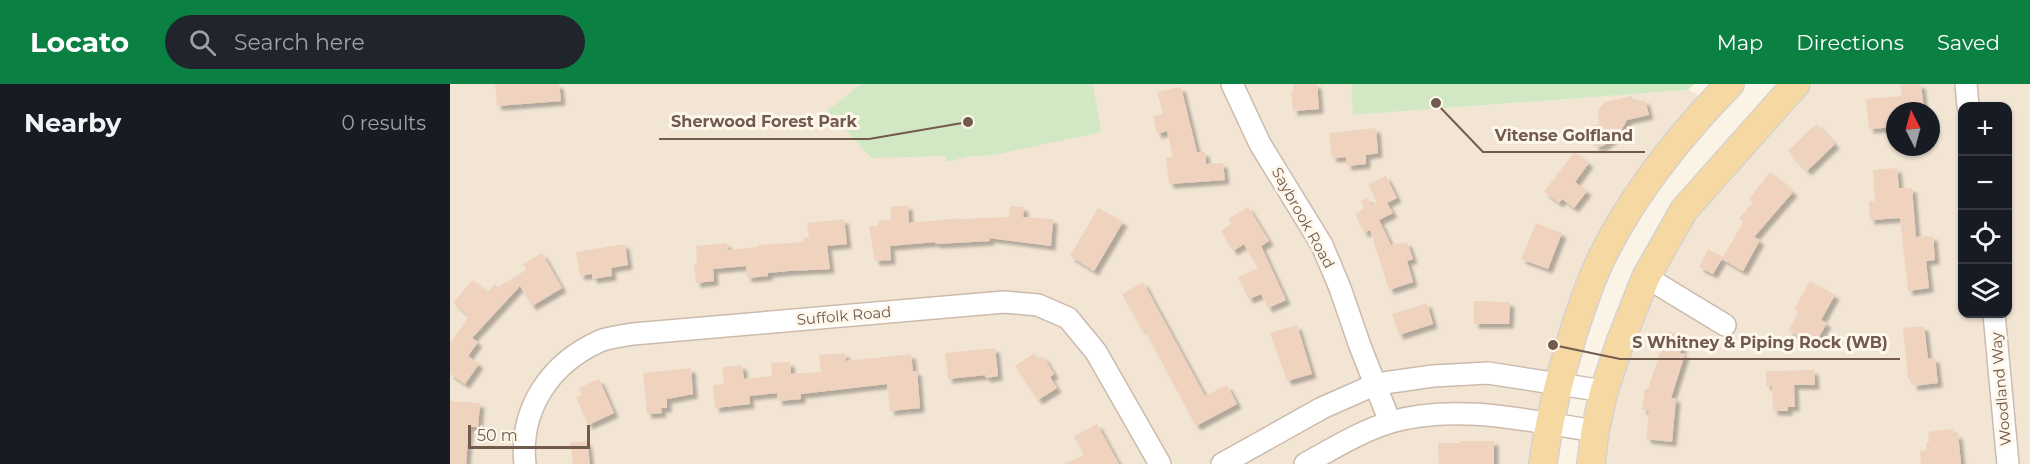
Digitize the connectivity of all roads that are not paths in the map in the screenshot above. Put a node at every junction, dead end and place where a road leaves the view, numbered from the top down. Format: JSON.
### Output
{"nodes":[{"id":1,"x":1232,"y":84,"type":"edge"},
{"id":2,"x":1730,"y":84,"type":"edge"},
{"id":3,"x":1796,"y":84,"type":"edge"},
{"id":4,"x":1966,"y":84,"type":"edge"},
{"id":5,"x":1968,"y":102,"type":"edge"},
{"id":6,"x":1646,"y":277,"type":"junction"},
{"id":7,"x":1994,"y":318,"type":"edge"},
{"id":8,"x":1725,"y":325,"type":"dead end"},
{"id":9,"x":1558,"y":383,"type":"junction"},
{"id":10,"x":1374,"y":385,"type":"junction"},
{"id":11,"x":1604,"y":391,"type":"junction"},
{"id":12,"x":1390,"y":423,"type":"junction"},
{"id":13,"x":1548,"y":423,"type":"junction"},
{"id":14,"x":1595,"y":431,"type":"junction"},
{"id":15,"x":525,"y":464,"type":"edge"},
{"id":16,"x":1160,"y":464,"type":"edge"},
{"id":17,"x":1222,"y":464,"type":"edge"},
{"id":18,"x":1305,"y":464,"type":"edge"},
{"id":19,"x":1543,"y":464,"type":"edge"},
{"id":20,"x":1591,"y":464,"type":"edge"},
{"id":21,"x":2008,"y":464,"type":"edge"}],
"edges":[{"from":1,"to":10,"type":"street","name":"Saybrook Road"},
{"from":2,"to":9,"type":"main road"},
{"from":3,"to":6,"type":"main road"},
{"from":4,"to":5,"type":"street"},
{"from":6,"to":8,"type":"street"},
{"from":6,"to":11,"type":"main road"},
{"from":7,"to":21,"type":"street","name":"Woodland Way"},
{"from":9,"to":10,"type":"street"},
{"from":9,"to":11,"type":"street"},
{"from":9,"to":13,"type":"main road"},
{"from":10,"to":12,"type":"street","name":"Saybrook Road"},
{"from":10,"to":17,"type":"street"},
{"from":11,"to":14,"type":"main road"},
{"from":12,"to":13,"type":"street"},
{"from":12,"to":18,"type":"street"},
{"from":13,"to":14,"type":"street"},
{"from":13,"to":19,"type":"main road"},
{"from":14,"to":20,"type":"main road"},
{"from":15,"to":16,"type":"street","name":"Suffolk Road"}]}
